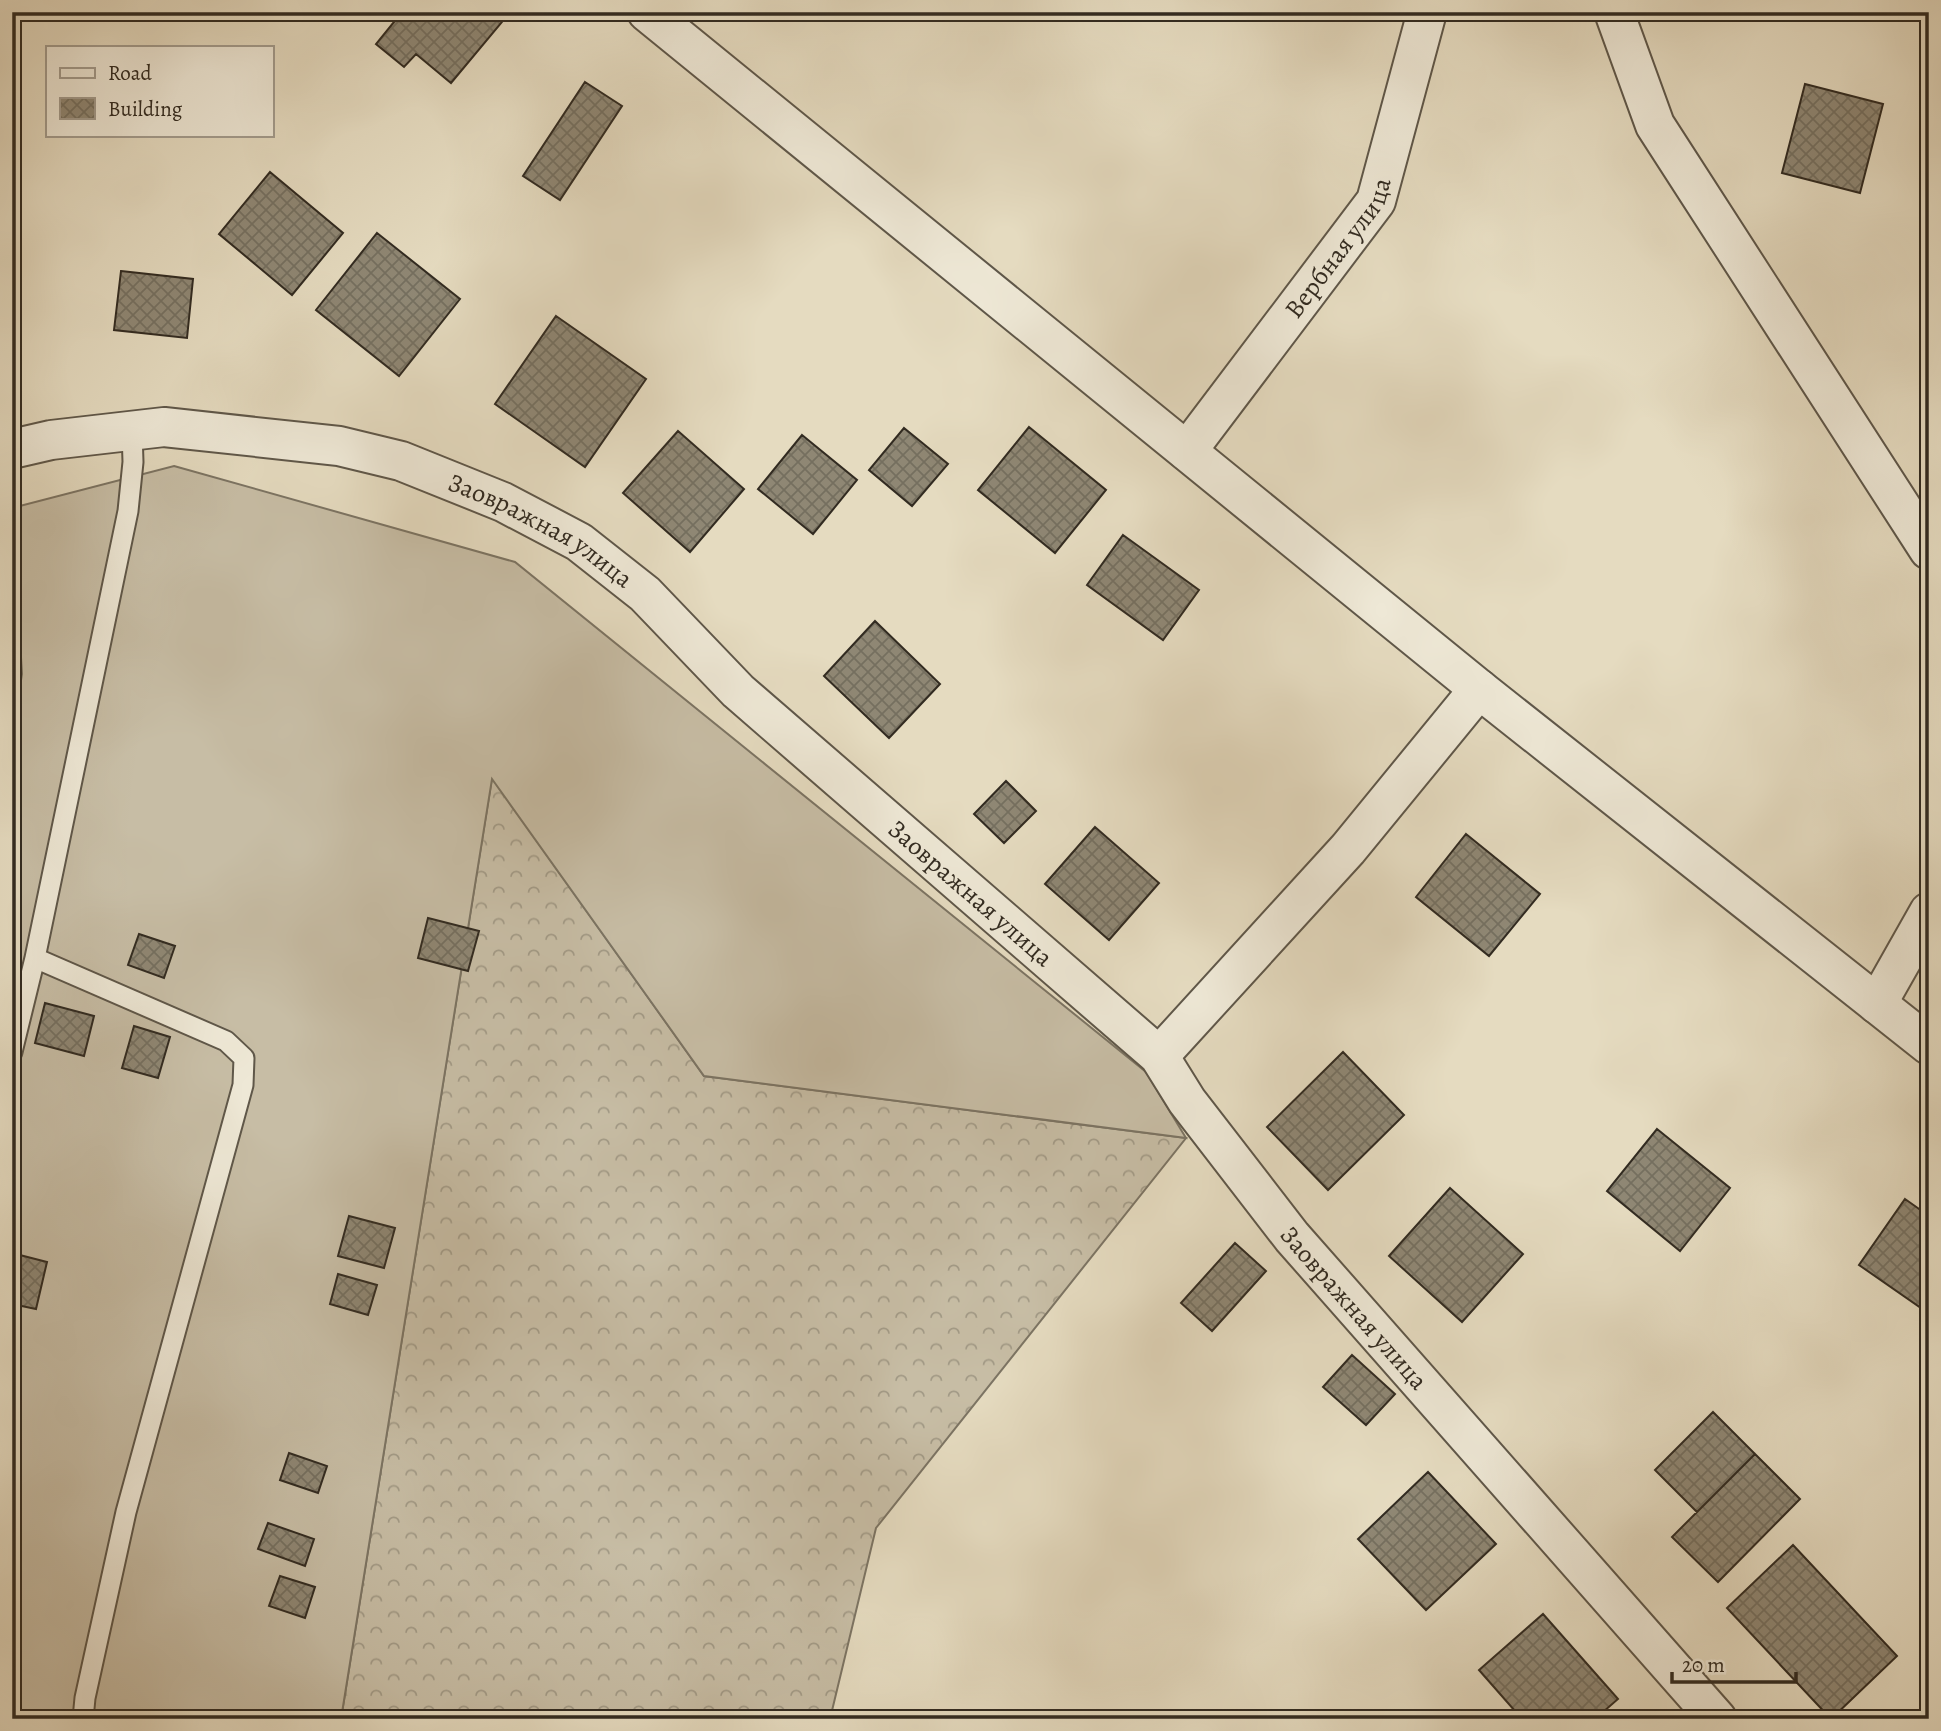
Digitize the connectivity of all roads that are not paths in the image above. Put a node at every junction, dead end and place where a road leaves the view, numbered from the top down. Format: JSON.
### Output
{"nodes":[{"id":1,"x":647,"y":12,"type":"edge"},
{"id":2,"x":1427,"y":12,"type":"edge"},
{"id":3,"x":1614,"y":12,"type":"edge"},
{"id":4,"x":132,"y":431,"type":"junction"},
{"id":5,"x":12,"y":449,"type":"edge"},
{"id":6,"x":1187,"y":452,"type":"junction"},
{"id":7,"x":1929,"y":550,"type":"edge"},
{"id":8,"x":1479,"y":689,"type":"junction"},
{"id":9,"x":1929,"y":912,"type":"edge"},
{"id":10,"x":35,"y":958,"type":"junction"},
{"id":11,"x":1877,"y":1004,"type":"junction"},
{"id":12,"x":1929,"y":1045,"type":"edge"},
{"id":13,"x":12,"y":1052,"type":"edge"},
{"id":14,"x":1159,"y":1056,"type":"junction"},
{"id":15,"x":83,"y":1719,"type":"edge"},
{"id":16,"x":1717,"y":1719,"type":"edge"}],
"edges":[{"from":1,"to":6,"type":"street"},
{"from":2,"to":6,"type":"street","name":"Вербная улица"},
{"from":3,"to":7,"type":"street"},
{"from":4,"to":5,"type":"street","name":"Заовражная улица"},
{"from":4,"to":10,"type":"lane"},
{"from":4,"to":14,"type":"street","name":"Заовражная улица"},
{"from":6,"to":8,"type":"street"},
{"from":8,"to":11,"type":"street"},
{"from":8,"to":14,"type":"street"},
{"from":9,"to":11,"type":"street"},
{"from":10,"to":13,"type":"lane"},
{"from":10,"to":15,"type":"lane"},
{"from":11,"to":12,"type":"street"},
{"from":14,"to":16,"type":"street","name":"Заовражная улица"}]}
